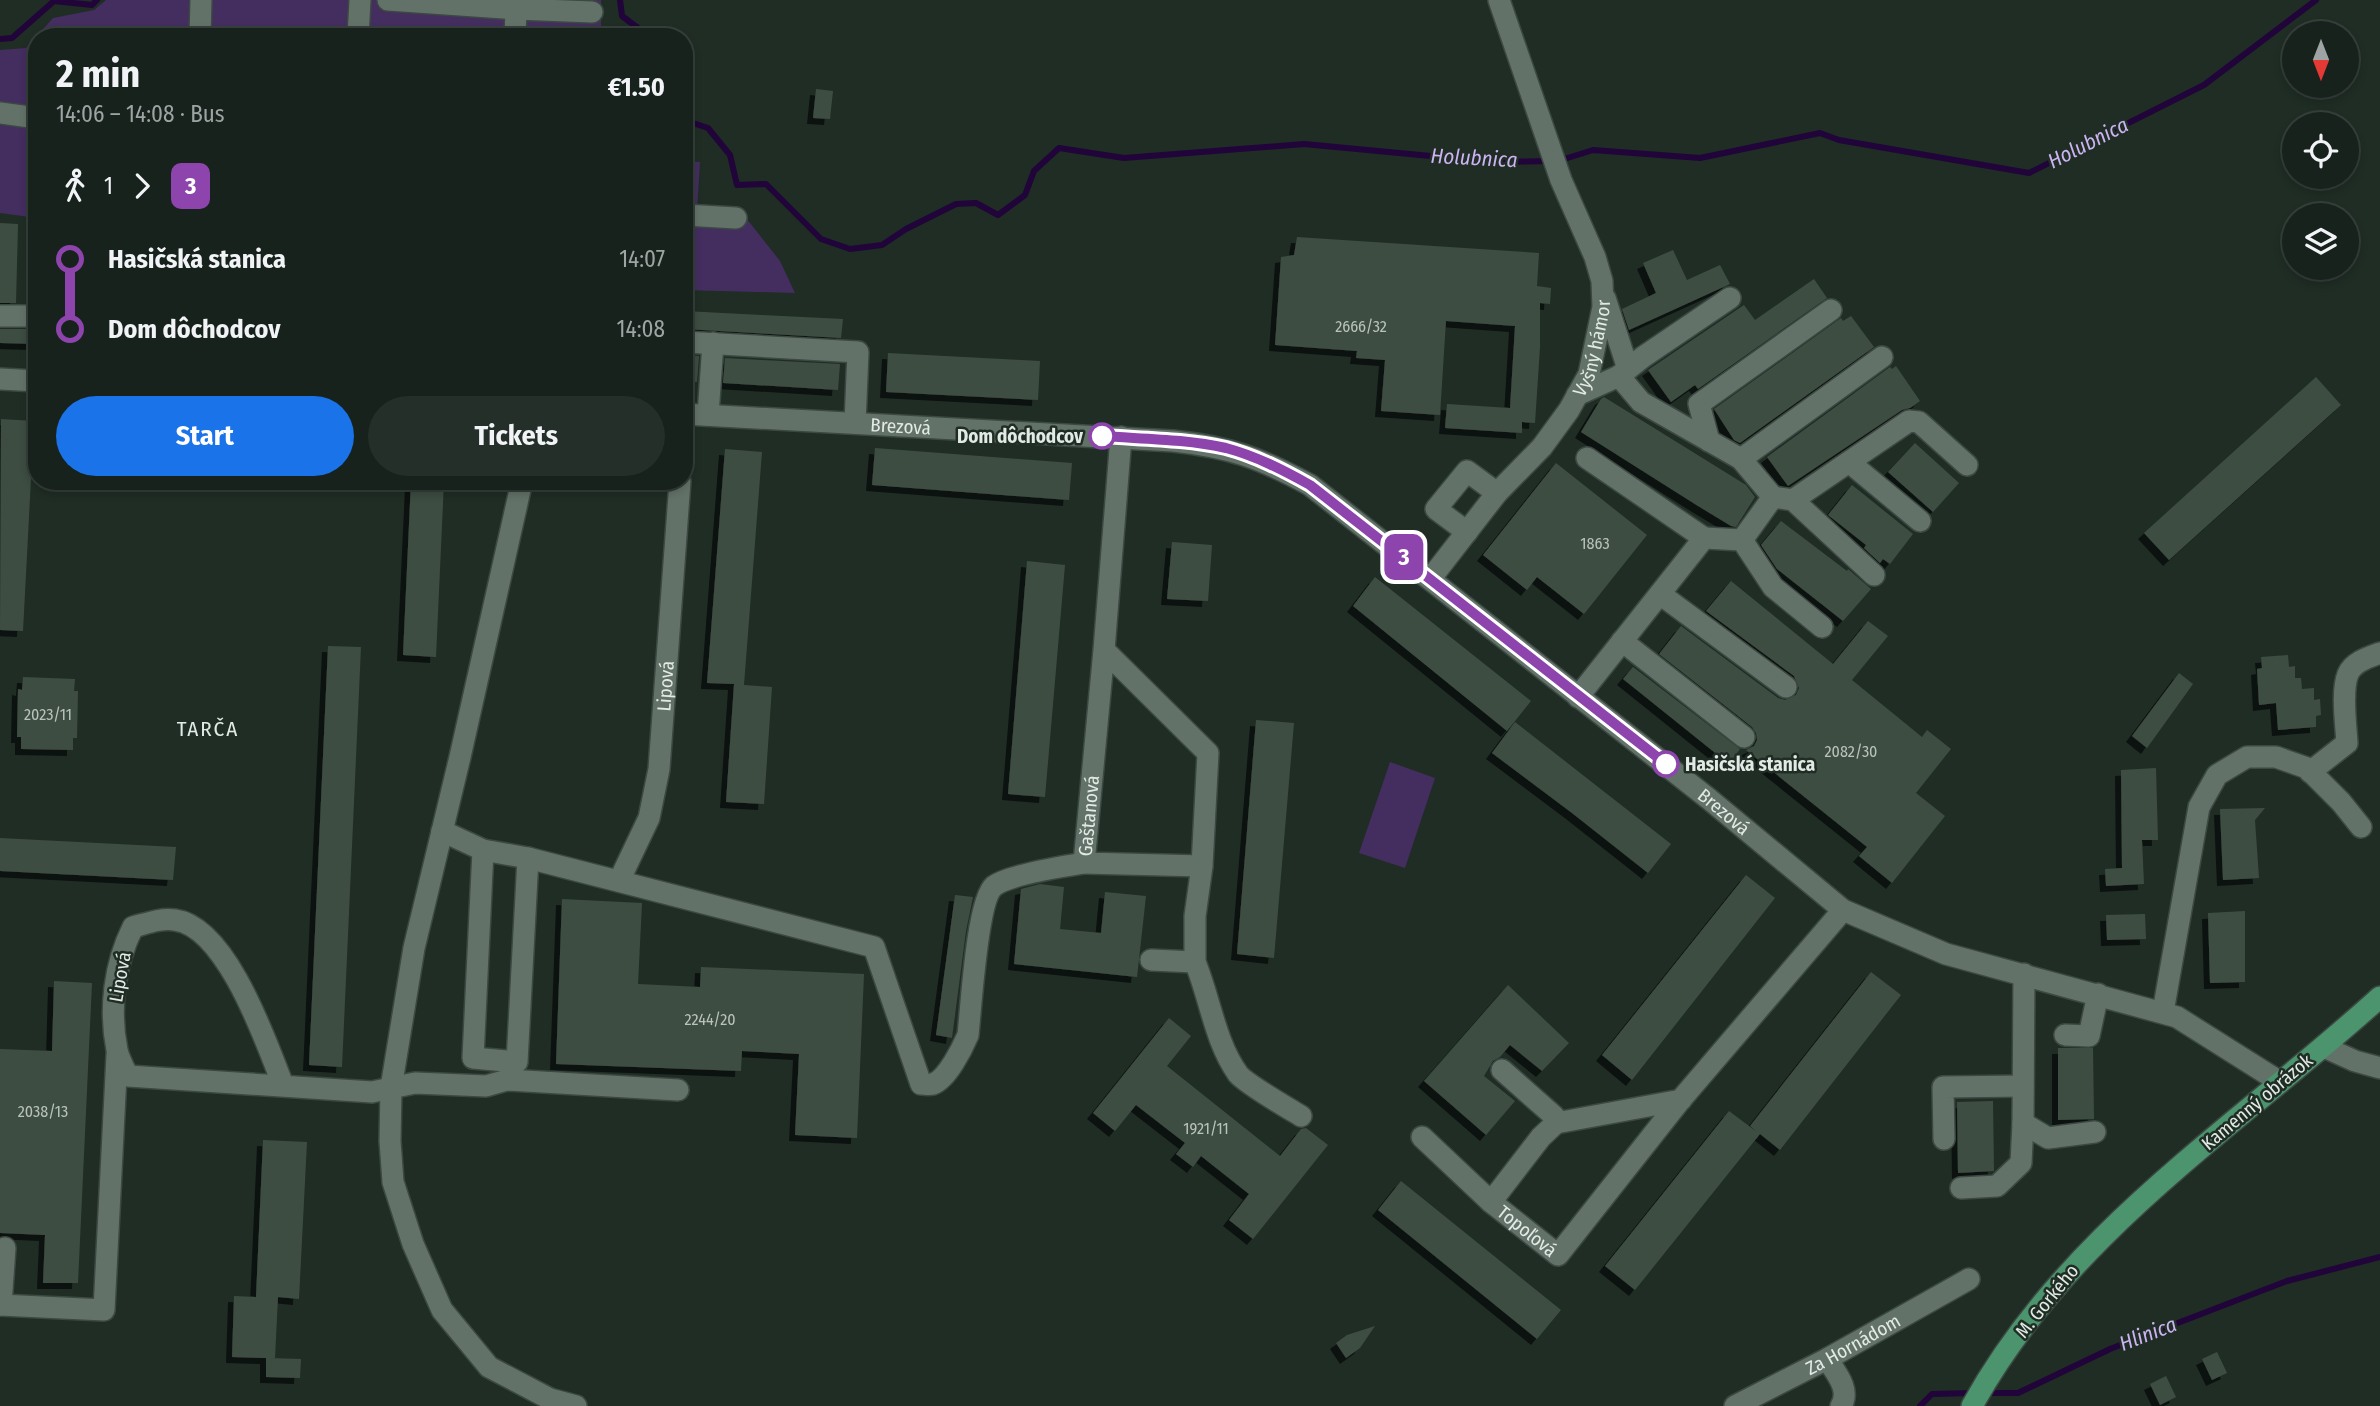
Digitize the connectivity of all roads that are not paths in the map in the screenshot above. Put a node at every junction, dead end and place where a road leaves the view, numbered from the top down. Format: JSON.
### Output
{"nodes":[{"id":1,"x":201,"y":0,"type":"edge"},
{"id":2,"x":360,"y":0,"type":"edge"},
{"id":3,"x":388,"y":0,"type":"edge"},
{"id":4,"x":1499,"y":0,"type":"edge"},
{"id":5,"x":516,"y":9,"type":"junction"},
{"id":6,"x":592,"y":12,"type":"dead end"},
{"id":7,"x":200,"y":28,"type":"edge"},
{"id":8,"x":358,"y":28,"type":"edge"},
{"id":9,"x":515,"y":28,"type":"edge"},
{"id":10,"x":0,"y":113,"type":"edge"},
{"id":11,"x":28,"y":117,"type":"edge"},
{"id":12,"x":693,"y":216,"type":"edge"},
{"id":13,"x":736,"y":218,"type":"dead end"},
{"id":14,"x":1603,"y":290,"type":"junction"},
{"id":15,"x":1730,"y":298,"type":"dead end"},
{"id":16,"x":1831,"y":310,"type":"dead end"},
{"id":17,"x":0,"y":316,"type":"edge"},
{"id":18,"x":28,"y":316,"type":"edge"},
{"id":19,"x":693,"y":342,"type":"edge"},
{"id":20,"x":713,"y":343,"type":"junction"},
{"id":21,"x":1882,"y":357,"type":"dead end"},
{"id":22,"x":1624,"y":372,"type":"junction"},
{"id":23,"x":0,"y":379,"type":"edge"},
{"id":24,"x":28,"y":381,"type":"edge"},
{"id":25,"x":1577,"y":395,"type":"junction"},
{"id":26,"x":1699,"y":404,"type":"junction"},
{"id":27,"x":693,"y":414,"type":"edge"},
{"id":28,"x":708,"y":415,"type":"junction"},
{"id":29,"x":1665,"y":416,"type":"junction"},
{"id":30,"x":855,"y":423,"type":"junction"},
{"id":31,"x":1121,"y":438,"type":"junction"},
{"id":32,"x":1709,"y":441,"type":"junction"},
{"id":33,"x":1587,"y":458,"type":"dead end"},
{"id":34,"x":1741,"y":459,"type":"junction"},
{"id":35,"x":1849,"y":462,"type":"junction"},
{"id":36,"x":1967,"y":465,"type":"dead end"},
{"id":37,"x":520,"y":490,"type":"edge"},
{"id":38,"x":679,"y":490,"type":"edge"},
{"id":39,"x":1497,"y":493,"type":"junction"},
{"id":40,"x":1783,"y":498,"type":"junction"},
{"id":41,"x":1920,"y":521,"type":"dead end"},
{"id":42,"x":1466,"y":532,"type":"junction"},
{"id":43,"x":1704,"y":538,"type":"junction"},
{"id":44,"x":1742,"y":540,"type":"junction"},
{"id":45,"x":1874,"y":575,"type":"dead end"},
{"id":46,"x":1431,"y":578,"type":"junction"},
{"id":47,"x":1660,"y":594,"type":"junction"},
{"id":48,"x":1822,"y":627,"type":"dead end"},
{"id":49,"x":1622,"y":641,"type":"junction"},
{"id":50,"x":1104,"y":650,"type":"junction"},
{"id":51,"x":2380,"y":653,"type":"edge"},
{"id":52,"x":1786,"y":687,"type":"dead end"},
{"id":53,"x":1578,"y":697,"type":"junction"},
{"id":54,"x":1744,"y":737,"type":"dead end"},
{"id":55,"x":2310,"y":772,"type":"junction"},
{"id":56,"x":2361,"y":827,"type":"dead end"},
{"id":57,"x":442,"y":831,"type":"junction"},
{"id":58,"x":483,"y":850,"type":"junction"},
{"id":59,"x":527,"y":858,"type":"junction"},
{"id":60,"x":1084,"y":863,"type":"junction"},
{"id":61,"x":1202,"y":866,"type":"junction"},
{"id":62,"x":618,"y":881,"type":"junction"},
{"id":63,"x":1843,"y":910,"type":"junction"},
{"id":64,"x":1151,"y":960,"type":"dead end"},
{"id":65,"x":1195,"y":962,"type":"junction"},
{"id":66,"x":2024,"y":974,"type":"junction"},
{"id":67,"x":2098,"y":994,"type":"junction"},
{"id":68,"x":2380,"y":997,"type":"edge"},
{"id":69,"x":2163,"y":1012,"type":"junction"},
{"id":70,"x":2064,"y":1035,"type":"dead end"},
{"id":71,"x":2324,"y":1047,"type":"junction"},
{"id":72,"x":117,"y":1053,"type":"junction"},
{"id":73,"x":2380,"y":1068,"type":"edge"},
{"id":74,"x":1502,"y":1070,"type":"dead end"},
{"id":75,"x":2280,"y":1082,"type":"junction"},
{"id":76,"x":284,"y":1085,"type":"junction"},
{"id":77,"x":2023,"y":1086,"type":"junction"},
{"id":78,"x":391,"y":1088,"type":"junction"},
{"id":79,"x":678,"y":1090,"type":"dead end"},
{"id":80,"x":1681,"y":1100,"type":"junction"},
{"id":81,"x":1301,"y":1116,"type":"dead end"},
{"id":82,"x":1556,"y":1123,"type":"junction"},
{"id":83,"x":2023,"y":1123,"type":"junction"},
{"id":84,"x":2095,"y":1132,"type":"dead end"},
{"id":85,"x":1422,"y":1137,"type":"dead end"},
{"id":86,"x":1944,"y":1139,"type":"dead end"},
{"id":87,"x":1961,"y":1188,"type":"dead end"},
{"id":88,"x":1491,"y":1202,"type":"junction"},
{"id":89,"x":2134,"y":1206,"type":"joint"},
{"id":90,"x":5,"y":1248,"type":"dead end"},
{"id":91,"x":1969,"y":1279,"type":"dead end"},
{"id":92,"x":1,"y":1305,"type":"edge"},
{"id":93,"x":1827,"y":1359,"type":"junction"},
{"id":94,"x":576,"y":1406,"type":"edge"},
{"id":95,"x":1735,"y":1406,"type":"edge"},
{"id":96,"x":1840,"y":1406,"type":"edge"},
{"id":97,"x":1972,"y":1406,"type":"edge"}],
"edges":[{"from":1,"to":7,"type":"street"},
{"from":2,"to":8,"type":"street"},
{"from":3,"to":5,"type":"street"},
{"from":4,"to":14,"type":"street","name":"Vyšný hámor"},
{"from":5,"to":6,"type":"street"},
{"from":5,"to":9,"type":"street"},
{"from":10,"to":11,"type":"street"},
{"from":12,"to":13,"type":"street"},
{"from":14,"to":22,"type":"street"},
{"from":14,"to":25,"type":"street","name":"Vyšný hámor"},
{"from":15,"to":22,"type":"street"},
{"from":16,"to":26,"type":"street"},
{"from":17,"to":18,"type":"street"},
{"from":19,"to":20,"type":"street"},
{"from":20,"to":28,"type":"street"},
{"from":20,"to":30,"type":"street"},
{"from":21,"to":34,"type":"street"},
{"from":22,"to":25,"type":"street"},
{"from":22,"to":29,"type":"street"},
{"from":23,"to":24,"type":"street"},
{"from":25,"to":39,"type":"street","name":"Vyšný hámor"},
{"from":26,"to":29,"type":"street"},
{"from":26,"to":32,"type":"street"},
{"from":27,"to":28,"type":"street","name":"Brezová"},
{"from":28,"to":30,"type":"street","name":"Brezová"},
{"from":29,"to":32,"type":"street"},
{"from":30,"to":31,"type":"street","name":"Brezová"},
{"from":31,"to":46,"type":"street","name":"Brezová"},
{"from":31,"to":50,"type":"street","name":"Gaštanová"},
{"from":32,"to":34,"type":"street"},
{"from":33,"to":43,"type":"street"},
{"from":34,"to":40,"type":"street"},
{"from":35,"to":36,"type":"street"},
{"from":35,"to":40,"type":"street"},
{"from":35,"to":41,"type":"street"},
{"from":37,"to":57,"type":"street"},
{"from":38,"to":62,"type":"street","name":"Lipová"},
{"from":39,"to":42,"type":"street","name":"Vyšný hámor"},
{"from":39,"to":42,"type":"street"},
{"from":40,"to":44,"type":"street"},
{"from":40,"to":45,"type":"street"},
{"from":42,"to":46,"type":"street","name":"Vyšný hámor"},
{"from":43,"to":44,"type":"street"},
{"from":43,"to":47,"type":"street"},
{"from":44,"to":48,"type":"street"},
{"from":46,"to":53,"type":"street","name":"Brezová"},
{"from":47,"to":49,"type":"street"},
{"from":47,"to":52,"type":"street"},
{"from":49,"to":53,"type":"street"},
{"from":49,"to":54,"type":"street"},
{"from":50,"to":60,"type":"street","name":"Gaštanová"},
{"from":50,"to":61,"type":"street"},
{"from":51,"to":55,"type":"street"},
{"from":53,"to":63,"type":"street","name":"Brezová"},
{"from":55,"to":56,"type":"street"},
{"from":55,"to":69,"type":"street"},
{"from":57,"to":58,"type":"street"},
{"from":57,"to":78,"type":"street"},
{"from":58,"to":59,"type":"street"},
{"from":58,"to":59,"type":"street"},
{"from":59,"to":62,"type":"street"},
{"from":60,"to":61,"type":"street","name":"Gaštanová"},
{"from":60,"to":62,"type":"street"},
{"from":61,"to":65,"type":"street"},
{"from":63,"to":66,"type":"street","name":"Brezová"},
{"from":63,"to":80,"type":"street","name":"Topoľová"},
{"from":64,"to":65,"type":"street"},
{"from":65,"to":81,"type":"street"},
{"from":66,"to":67,"type":"street","name":"Brezová"},
{"from":66,"to":77,"type":"street"},
{"from":67,"to":69,"type":"street","name":"Brezová"},
{"from":67,"to":70,"type":"street"},
{"from":68,"to":71,"type":"main road","name":"Kamenný obrázok"},
{"from":69,"to":75,"type":"street","name":"Brezová"},
{"from":71,"to":73,"type":"street"},
{"from":71,"to":75,"type":"main road","name":"Kamenný obrázok"},
{"from":72,"to":76,"type":"street"},
{"from":72,"to":76,"type":"street","name":"Lipová"},
{"from":72,"to":92,"type":"street"},
{"from":74,"to":82,"type":"street"},
{"from":75,"to":89,"type":"main road","name":"Kamenný obrázok"},
{"from":76,"to":78,"type":"street"},
{"from":77,"to":83,"type":"street"},
{"from":77,"to":86,"type":"street"},
{"from":78,"to":79,"type":"street"},
{"from":78,"to":94,"type":"street"},
{"from":80,"to":82,"type":"street"},
{"from":80,"to":88,"type":"street","name":"Topoľová"},
{"from":82,"to":88,"type":"street","name":"Topoľová"},
{"from":83,"to":84,"type":"street"},
{"from":83,"to":87,"type":"street"},
{"from":85,"to":88,"type":"street"},
{"from":89,"to":97,"type":"main road","name":"M. Gorkého"},
{"from":90,"to":92,"type":"street"},
{"from":91,"to":93,"type":"street","name":"Za Hornádom"},
{"from":93,"to":95,"type":"street","name":"Za Hornádom"},
{"from":93,"to":96,"type":"street"}]}
